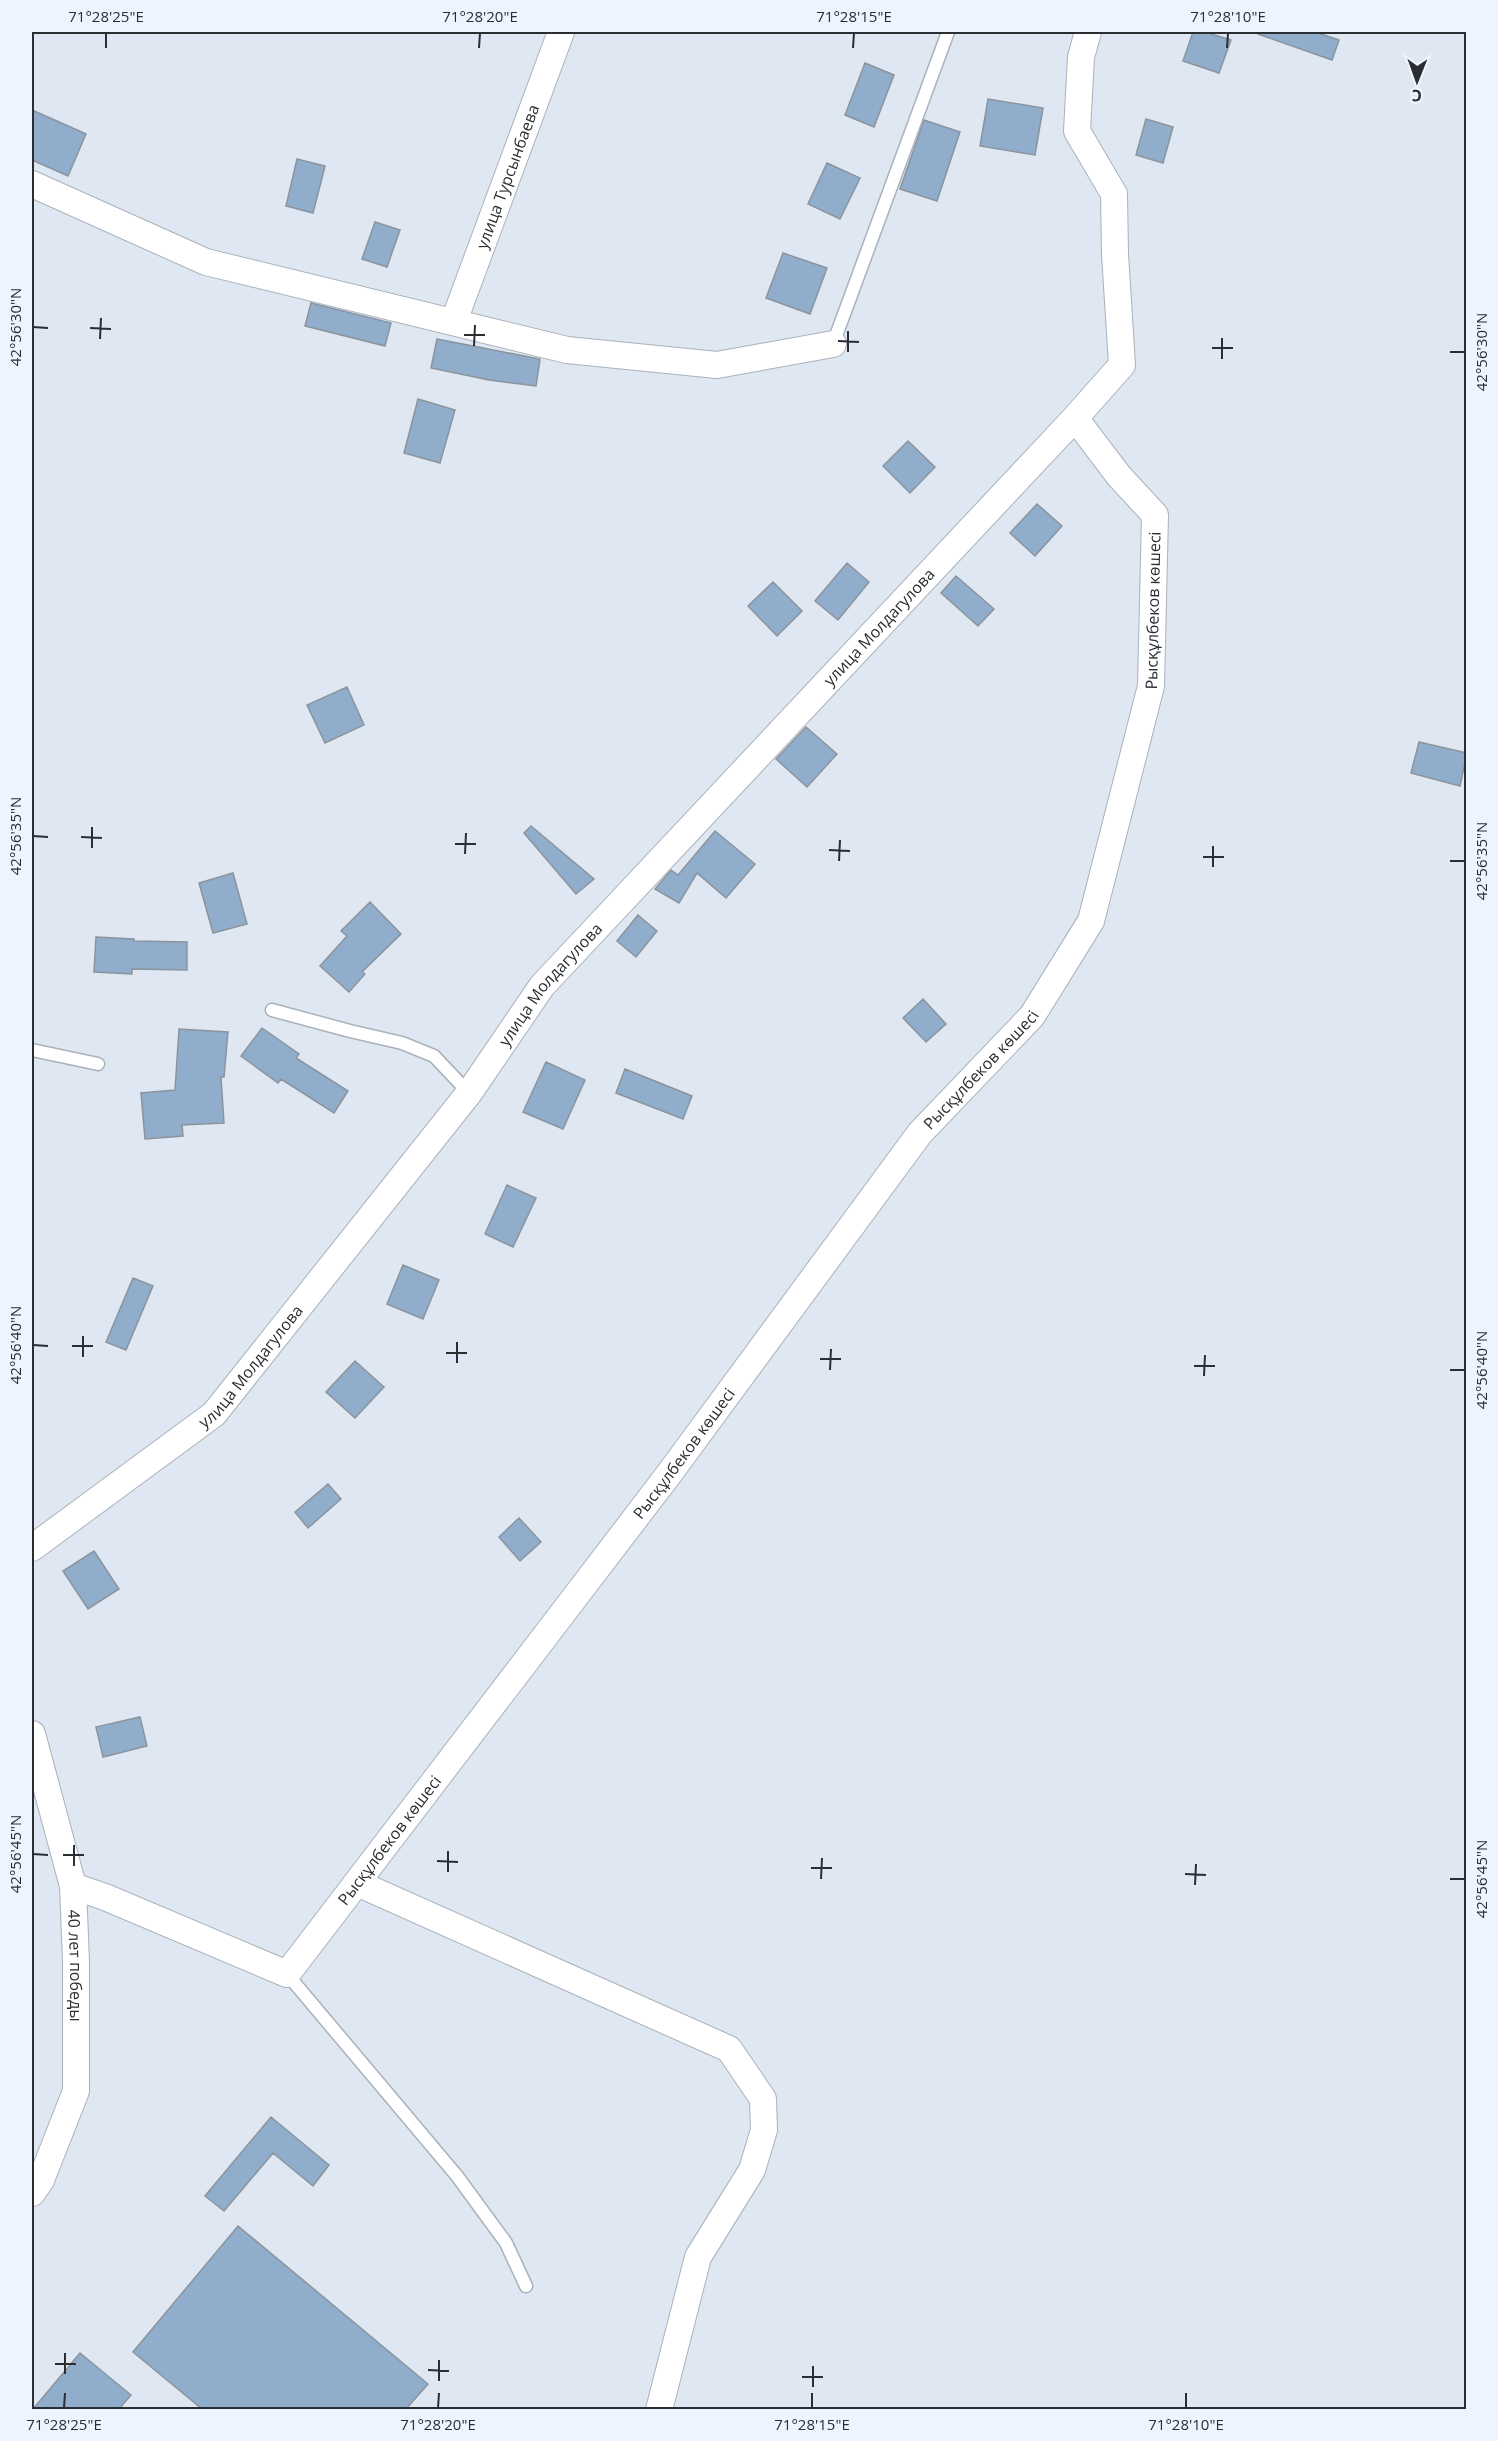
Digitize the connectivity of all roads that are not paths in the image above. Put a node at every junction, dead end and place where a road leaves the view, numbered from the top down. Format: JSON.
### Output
{"nodes":[{"id":1,"x":561,"y":32,"type":"edge"},
{"id":2,"x":948,"y":32,"type":"edge"},
{"id":3,"x":1088,"y":32,"type":"edge"},
{"id":4,"x":32,"y":184,"type":"edge"},
{"id":5,"x":454,"y":321,"type":"junction"},
{"id":6,"x":833,"y":344,"type":"joint"},
{"id":7,"x":1075,"y":418,"type":"junction"},
{"id":8,"x":272,"y":1010,"type":"dead end"},
{"id":9,"x":32,"y":1050,"type":"edge"},
{"id":10,"x":98,"y":1065,"type":"dead end"},
{"id":11,"x":469,"y":1093,"type":"junction"},
{"id":12,"x":32,"y":1548,"type":"edge"},
{"id":13,"x":32,"y":1734,"type":"edge"},
{"id":14,"x":357,"y":1883,"type":"junction"},
{"id":15,"x":73,"y":1886,"type":"junction"},
{"id":16,"x":287,"y":1974,"type":"junction"},
{"id":17,"x":32,"y":2193,"type":"edge"},
{"id":18,"x":526,"y":2286,"type":"dead end"},
{"id":19,"x":659,"y":2409,"type":"edge"}],
"edges":[{"from":1,"to":5,"type":"street","name":"улица Турсынбаева"},
{"from":2,"to":6,"type":"lane"},
{"from":3,"to":7,"type":"street"},
{"from":4,"to":5,"type":"street"},
{"from":5,"to":6,"type":"street"},
{"from":7,"to":11,"type":"street","name":"улица Молдагулова"},
{"from":7,"to":14,"type":"street","name":"Рысқұлбеков көшесі"},
{"from":8,"to":11,"type":"lane"},
{"from":9,"to":10,"type":"lane"},
{"from":11,"to":12,"type":"street","name":"улица Молдагулова"},
{"from":13,"to":15,"type":"street","name":"40 лет победы"},
{"from":14,"to":16,"type":"street","name":"Рысқұлбеков көшесі"},
{"from":14,"to":19,"type":"street"},
{"from":15,"to":16,"type":"street"},
{"from":15,"to":17,"type":"street","name":"40 лет победы"},
{"from":16,"to":18,"type":"lane"}]}
